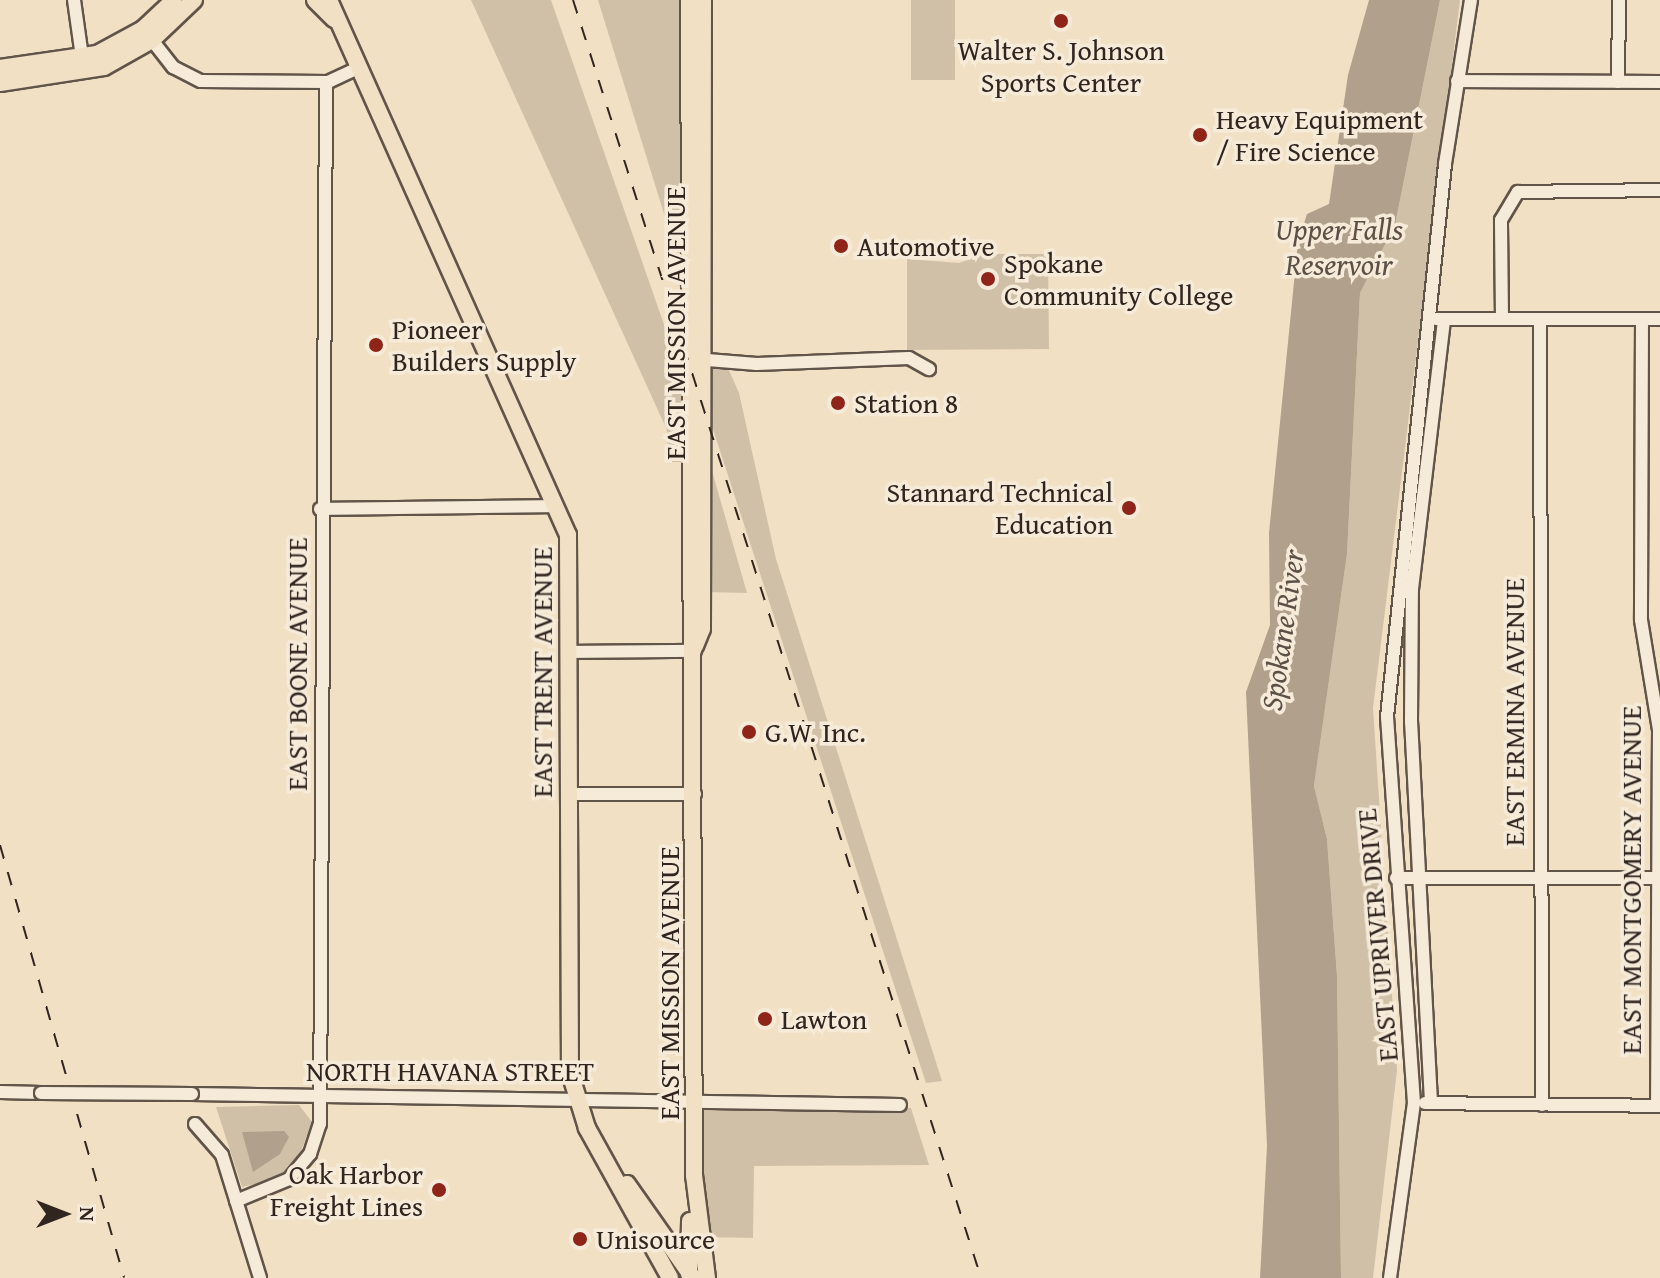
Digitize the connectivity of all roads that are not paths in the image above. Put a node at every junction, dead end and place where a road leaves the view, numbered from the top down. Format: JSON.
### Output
{"nodes":[{"id":1,"x":74,"y":0,"type":"edge"},
{"id":2,"x":174,"y":0,"type":"edge"},
{"id":3,"x":194,"y":0,"type":"edge"},
{"id":4,"x":315,"y":0,"type":"edge"},
{"id":5,"x":329,"y":0,"type":"edge"},
{"id":6,"x":689,"y":0,"type":"edge"},
{"id":7,"x":703,"y":0,"type":"edge"},
{"id":8,"x":1471,"y":0,"type":"edge"},
{"id":9,"x":1619,"y":0,"type":"edge"},
{"id":10,"x":334,"y":19,"type":"junction"},
{"id":11,"x":148,"y":34,"type":"junction"},
{"id":12,"x":84,"y":66,"type":"junction"},
{"id":13,"x":0,"y":68,"type":"edge"},
{"id":14,"x":356,"y":69,"type":"junction"},
{"id":15,"x":1457,"y":81,"type":"junction"},
{"id":16,"x":1618,"y":82,"type":"junction"},
{"id":17,"x":1660,"y":82,"type":"edge"},
{"id":18,"x":0,"y":83,"type":"edge"},
{"id":19,"x":326,"y":83,"type":"junction"},
{"id":20,"x":1660,"y":190,"type":"edge"},
{"id":21,"x":1429,"y":319,"type":"junction"},
{"id":22,"x":1444,"y":319,"type":"junction"},
{"id":23,"x":1502,"y":319,"type":"junction"},
{"id":24,"x":1540,"y":319,"type":"junction"},
{"id":25,"x":1642,"y":319,"type":"junction"},
{"id":26,"x":1660,"y":319,"type":"edge"},
{"id":27,"x":695,"y":359,"type":"junction"},
{"id":28,"x":929,"y":369,"type":"dead end"},
{"id":29,"x":556,"y":506,"type":"junction"},
{"id":30,"x":320,"y":509,"type":"junction"},
{"id":31,"x":1406,"y":588,"type":"junction"},
{"id":32,"x":695,"y":649,"type":"junction"},
{"id":33,"x":569,"y":652,"type":"junction"},
{"id":34,"x":569,"y":794,"type":"junction"},
{"id":35,"x":695,"y":794,"type":"junction"},
{"id":36,"x":1421,"y":877,"type":"junction"},
{"id":37,"x":1396,"y":878,"type":"junction"},
{"id":38,"x":1537,"y":878,"type":"junction"},
{"id":39,"x":1659,"y":878,"type":"edge"},
{"id":40,"x":3,"y":1092,"type":"edge"},
{"id":41,"x":321,"y":1094,"type":"junction"},
{"id":42,"x":575,"y":1096,"type":"junction"},
{"id":43,"x":694,"y":1101,"type":"junction"},
{"id":44,"x":1431,"y":1102,"type":"junction"},
{"id":45,"x":1414,"y":1103,"type":"junction"},
{"id":46,"x":900,"y":1105,"type":"dead end"},
{"id":47,"x":1542,"y":1105,"type":"junction"},
{"id":48,"x":1658,"y":1106,"type":"edge"},
{"id":49,"x":195,"y":1124,"type":"dead end"},
{"id":50,"x":614,"y":1173,"type":"junction"},
{"id":51,"x":694,"y":1175,"type":"junction"},
{"id":52,"x":236,"y":1201,"type":"junction"},
{"id":53,"x":691,"y":1276,"type":"edge"},
{"id":54,"x":260,"y":1278,"type":"edge"},
{"id":55,"x":670,"y":1278,"type":"edge"},
{"id":56,"x":707,"y":1278,"type":"edge"},
{"id":57,"x":1390,"y":1278,"type":"edge"}],
"edges":[{"from":1,"to":12,"type":"street"},
{"from":2,"to":11,"type":"main road"},
{"from":3,"to":11,"type":"main road"},
{"from":4,"to":10,"type":"main road","name":"EAST TRENT AVENUE"},
{"from":5,"to":10,"type":"main road","name":"EAST TRENT AVENUE"},
{"from":6,"to":27,"type":"main road","name":"EAST MISSION AVENUE"},
{"from":7,"to":27,"type":"main road","name":"EAST MISSION AVENUE"},
{"from":8,"to":15,"type":"street","name":"EAST UPRIVER DRIVE"},
{"from":9,"to":16,"type":"street"},
{"from":10,"to":14,"type":"main road","name":"EAST TRENT AVENUE"},
{"from":11,"to":12,"type":"main road"},
{"from":11,"to":19,"type":"street"},
{"from":12,"to":13,"type":"main road"},
{"from":12,"to":18,"type":"main road"},
{"from":14,"to":19,"type":"street"},
{"from":14,"to":29,"type":"main road","name":"EAST TRENT AVENUE"},
{"from":15,"to":16,"type":"street"},
{"from":15,"to":21,"type":"street","name":"EAST UPRIVER DRIVE"},
{"from":16,"to":17,"type":"street"},
{"from":19,"to":30,"type":"street","name":"EAST BOONE AVENUE"},
{"from":20,"to":23,"type":"street"},
{"from":21,"to":22,"type":"street"},
{"from":21,"to":31,"type":"street","name":"EAST UPRIVER DRIVE"},
{"from":22,"to":23,"type":"street"},
{"from":22,"to":31,"type":"street","name":"EAST UPRIVER DRIVE"},
{"from":23,"to":24,"type":"street"},
{"from":24,"to":25,"type":"street"},
{"from":24,"to":38,"type":"street","name":"EAST ERMINA AVENUE"},
{"from":25,"to":26,"type":"street"},
{"from":25,"to":39,"type":"street","name":"EAST MONTGOMERY AVENUE"},
{"from":27,"to":28,"type":"street"},
{"from":27,"to":32,"type":"main road","name":"EAST MISSION AVENUE"},
{"from":29,"to":30,"type":"street"},
{"from":29,"to":33,"type":"main road","name":"EAST TRENT AVENUE"},
{"from":30,"to":41,"type":"street","name":"EAST BOONE AVENUE"},
{"from":31,"to":36,"type":"street","name":"EAST UPRIVER DRIVE"},
{"from":31,"to":37,"type":"street","name":"EAST UPRIVER DRIVE"},
{"from":32,"to":33,"type":"street"},
{"from":32,"to":35,"type":"main road","name":"EAST MISSION AVENUE"},
{"from":33,"to":34,"type":"main road","name":"EAST TRENT AVENUE"},
{"from":34,"to":35,"type":"street"},
{"from":34,"to":42,"type":"main road","name":"EAST TRENT AVENUE"},
{"from":35,"to":43,"type":"main road","name":"EAST MISSION AVENUE"},
{"from":36,"to":37,"type":"street"},
{"from":36,"to":38,"type":"street"},
{"from":36,"to":44,"type":"street","name":"EAST UPRIVER DRIVE"},
{"from":37,"to":45,"type":"street","name":"EAST UPRIVER DRIVE"},
{"from":38,"to":39,"type":"street"},
{"from":38,"to":47,"type":"street","name":"EAST ERMINA AVENUE"},
{"from":39,"to":48,"type":"street","name":"EAST MONTGOMERY AVENUE"},
{"from":40,"to":41,"type":"street","name":"NORTH HAVANA STREET","bridge":true},
{"from":41,"to":42,"type":"street","name":"NORTH HAVANA STREET"},
{"from":41,"to":52,"type":"street","name":"EAST BOONE AVENUE"},
{"from":42,"to":43,"type":"street","name":"NORTH HAVANA STREET"},
{"from":42,"to":50,"type":"main road","name":"EAST TRENT AVENUE"},
{"from":43,"to":46,"type":"street","name":"NORTH HAVANA STREET"},
{"from":43,"to":51,"type":"main road","name":"EAST MISSION AVENUE"},
{"from":44,"to":45,"type":"street"},
{"from":44,"to":47,"type":"street"},
{"from":45,"to":57,"type":"street","name":"EAST UPRIVER DRIVE"},
{"from":47,"to":48,"type":"street"},
{"from":49,"to":52,"type":"street"},
{"from":50,"to":53,"type":"main road","name":"EAST TRENT AVENUE"},
{"from":50,"to":55,"type":"main road","name":"EAST TRENT AVENUE"},
{"from":51,"to":53,"type":"main road","name":"EAST MISSION AVENUE"},
{"from":51,"to":56,"type":"main road","name":"EAST MISSION AVENUE"},
{"from":52,"to":54,"type":"street"}]}
